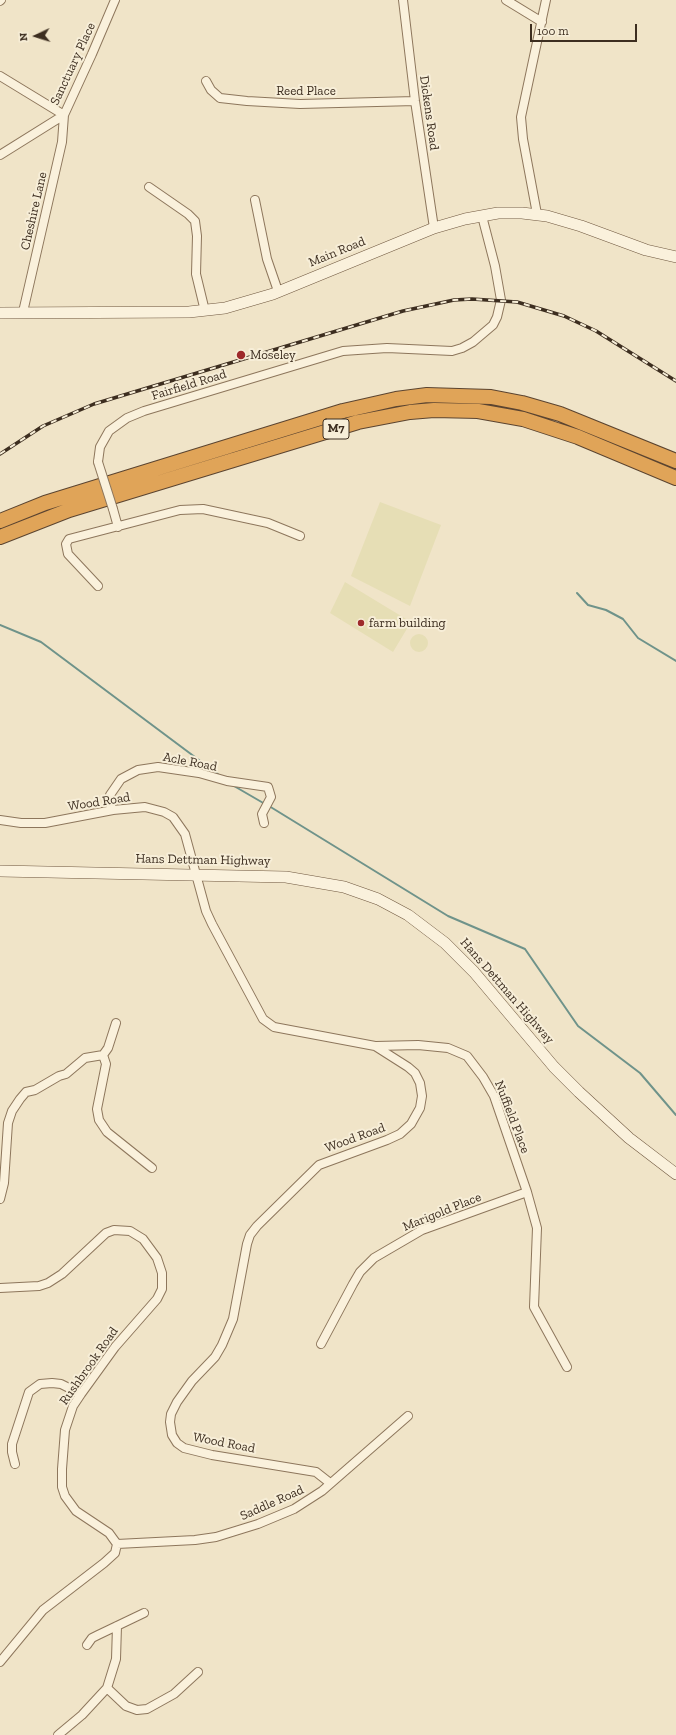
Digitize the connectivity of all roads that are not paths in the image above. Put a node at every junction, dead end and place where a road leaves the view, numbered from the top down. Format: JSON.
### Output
{"nodes":[{"id":1,"x":115,"y":0,"type":"edge"},
{"id":2,"x":403,"y":0,"type":"edge"},
{"id":3,"x":506,"y":0,"type":"edge"},
{"id":4,"x":546,"y":0,"type":"edge"},
{"id":5,"x":542,"y":22,"type":"junction"},
{"id":6,"x":0,"y":76,"type":"edge"},
{"id":7,"x":206,"y":81,"type":"dead end"},
{"id":8,"x":415,"y":102,"type":"junction"},
{"id":9,"x":64,"y":115,"type":"junction"},
{"id":10,"x":0,"y":155,"type":"edge"},
{"id":11,"x":149,"y":187,"type":"dead end"},
{"id":12,"x":256,"y":200,"type":"dead end"},
{"id":13,"x":537,"y":214,"type":"junction"},
{"id":14,"x":482,"y":216,"type":"junction"},
{"id":15,"x":434,"y":228,"type":"junction"},
{"id":16,"x":676,"y":257,"type":"edge"},
{"id":17,"x":278,"y":291,"type":"junction"},
{"id":18,"x":205,"y":311,"type":"junction"},
{"id":19,"x":22,"y":312,"type":"junction"},
{"id":20,"x":0,"y":313,"type":"edge"},
{"id":21,"x":676,"y":462,"type":"edge"},
{"id":22,"x":676,"y":478,"type":"edge"},
{"id":23,"x":0,"y":521,"type":"edge"},
{"id":24,"x":118,"y":527,"type":"junction"},
{"id":25,"x":300,"y":536,"type":"dead end"},
{"id":26,"x":0,"y":537,"type":"edge"},
{"id":27,"x":98,"y":586,"type":"dead end"},
{"id":28,"x":114,"y":810,"type":"junction"},
{"id":29,"x":0,"y":820,"type":"edge"},
{"id":30,"x":264,"y":822,"type":"dead end"},
{"id":31,"x":0,"y":870,"type":"edge"},
{"id":32,"x":196,"y":874,"type":"junction"},
{"id":33,"x":116,"y":1023,"type":"dead end"},
{"id":34,"x":376,"y":1046,"type":"junction"},
{"id":35,"x":103,"y":1055,"type":"junction"},
{"id":36,"x":152,"y":1168,"type":"dead end"},
{"id":37,"x":676,"y":1174,"type":"edge"},
{"id":38,"x":527,"y":1192,"type":"junction"},
{"id":39,"x":0,"y":1199,"type":"edge"},
{"id":40,"x":0,"y":1288,"type":"edge"},
{"id":41,"x":321,"y":1344,"type":"dead end"},
{"id":42,"x":567,"y":1367,"type":"dead end"},
{"id":43,"x":81,"y":1394,"type":"junction"},
{"id":44,"x":408,"y":1416,"type":"dead end"},
{"id":45,"x":15,"y":1464,"type":"dead end"},
{"id":46,"x":330,"y":1483,"type":"junction"},
{"id":47,"x":117,"y":1544,"type":"junction"},
{"id":48,"x":144,"y":1613,"type":"dead end"},
{"id":49,"x":117,"y":1626,"type":"junction"},
{"id":50,"x":87,"y":1645,"type":"dead end"},
{"id":51,"x":0,"y":1662,"type":"edge"},
{"id":52,"x":198,"y":1672,"type":"dead end"},
{"id":53,"x":106,"y":1688,"type":"junction"},
{"id":54,"x":58,"y":1735,"type":"edge"}],
"edges":[{"from":1,"to":9,"type":"street","name":"Sanctuary Place"},
{"from":2,"to":8,"type":"street","name":"Dickens Road"},
{"from":3,"to":5,"type":"street"},
{"from":4,"to":5,"type":"street"},
{"from":5,"to":13,"type":"street"},
{"from":6,"to":9,"type":"street"},
{"from":7,"to":8,"type":"street","name":"Reed Place"},
{"from":8,"to":15,"type":"street","name":"Dickens Road"},
{"from":9,"to":10,"type":"street","name":"Sanctuary Place"},
{"from":9,"to":19,"type":"street","name":"Cheshire Lane"},
{"from":11,"to":18,"type":"street"},
{"from":12,"to":17,"type":"street"},
{"from":13,"to":14,"type":"street","name":"Main Road"},
{"from":13,"to":16,"type":"street","name":"Main Road"},
{"from":14,"to":15,"type":"street","name":"Main Road"},
{"from":14,"to":24,"type":"street","name":"Fairfield Road","bridge":true},
{"from":15,"to":17,"type":"street","name":"Main Road"},
{"from":17,"to":18,"type":"street","name":"Main Road"},
{"from":18,"to":19,"type":"street","name":"Main Road"},
{"from":19,"to":20,"type":"street","name":"Main Road"},
{"from":21,"to":23,"type":"highway","number":"M7"},
{"from":22,"to":26,"type":"highway","number":"M7"},
{"from":24,"to":25,"type":"street"},
{"from":24,"to":27,"type":"street"},
{"from":28,"to":29,"type":"street","name":"Wood Road"},
{"from":28,"to":30,"type":"street","name":"Acle Road"},
{"from":28,"to":32,"type":"street","name":"Wood Road"},
{"from":31,"to":32,"type":"street","name":"Hans Dettman Highway"},
{"from":32,"to":34,"type":"street","name":"Wood Road"},
{"from":32,"to":37,"type":"street","name":"Hans Dettman Highway"},
{"from":33,"to":35,"type":"street"},
{"from":34,"to":38,"type":"street","name":"Nuffield Place"},
{"from":34,"to":46,"type":"street","name":"Wood Road"},
{"from":35,"to":36,"type":"street"},
{"from":35,"to":39,"type":"street"},
{"from":38,"to":41,"type":"street","name":"Marigold Place"},
{"from":38,"to":42,"type":"street","name":"Nuffield Place"},
{"from":40,"to":43,"type":"street","name":"Rushbrook Road"},
{"from":43,"to":45,"type":"street"},
{"from":43,"to":47,"type":"street","name":"Rushbrook Road"},
{"from":44,"to":46,"type":"street","name":"Saddle Road"},
{"from":46,"to":47,"type":"street","name":"Saddle Road"},
{"from":47,"to":51,"type":"street"},
{"from":48,"to":49,"type":"street"},
{"from":49,"to":50,"type":"street"},
{"from":49,"to":53,"type":"street"},
{"from":52,"to":53,"type":"street"},
{"from":53,"to":54,"type":"street"}]}
